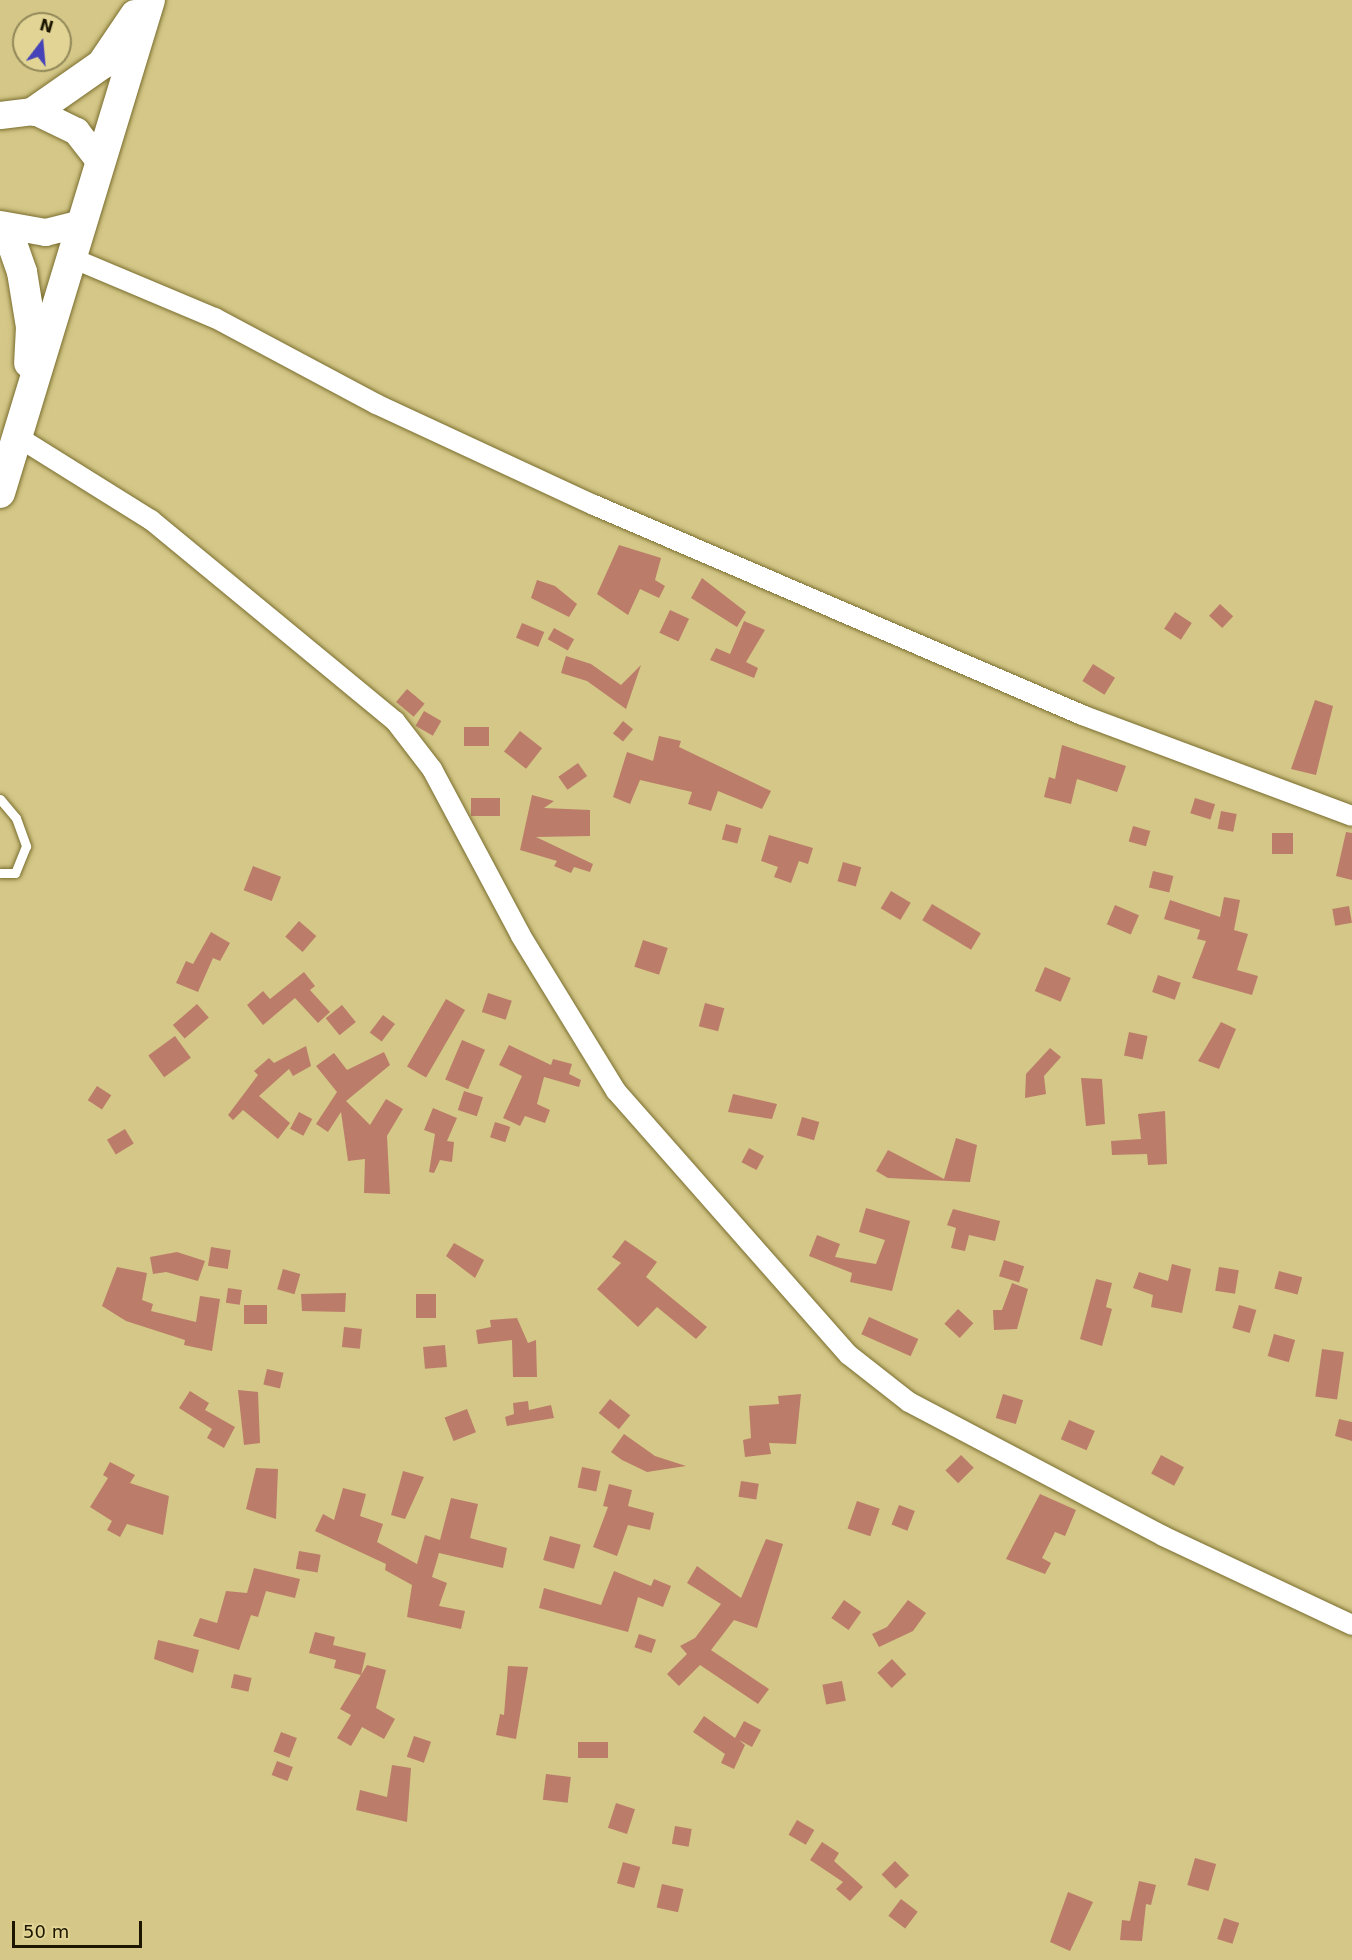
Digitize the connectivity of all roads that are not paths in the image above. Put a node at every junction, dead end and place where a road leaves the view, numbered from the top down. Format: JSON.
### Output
{"nodes":[{"id":1,"x":145,"y":0,"type":"edge"},
{"id":2,"x":150,"y":0,"type":"edge"},
{"id":3,"x":35,"y":111,"type":"junction"},
{"id":4,"x":0,"y":115,"type":"edge"},
{"id":5,"x":99,"y":160,"type":"junction"},
{"id":6,"x":82,"y":223,"type":"junction"},
{"id":7,"x":4,"y":226,"type":"edge"},
{"id":8,"x":72,"y":258,"type":"junction"},
{"id":9,"x":27,"y":408,"type":"junction"},
{"id":10,"x":18,"y":437,"type":"junction"},
{"id":11,"x":0,"y":493,"type":"edge"},
{"id":12,"x":0,"y":799,"type":"edge"},
{"id":13,"x":1352,"y":816,"type":"edge"},
{"id":14,"x":0,"y":873,"type":"edge"},
{"id":15,"x":1352,"y":1625,"type":"edge"}],
"edges":[{"from":1,"to":3,"type":"main road"},
{"from":2,"to":5,"type":"main road"},
{"from":3,"to":4,"type":"main road"},
{"from":3,"to":5,"type":"main road"},
{"from":5,"to":6,"type":"main road"},
{"from":6,"to":7,"type":"main road"},
{"from":6,"to":8,"type":"main road"},
{"from":7,"to":9,"type":"main road"},
{"from":8,"to":9,"type":"main road"},
{"from":8,"to":13,"type":"street"},
{"from":9,"to":10,"type":"main road"},
{"from":10,"to":11,"type":"main road"},
{"from":10,"to":15,"type":"street"},
{"from":12,"to":14,"type":"lane"}]}
